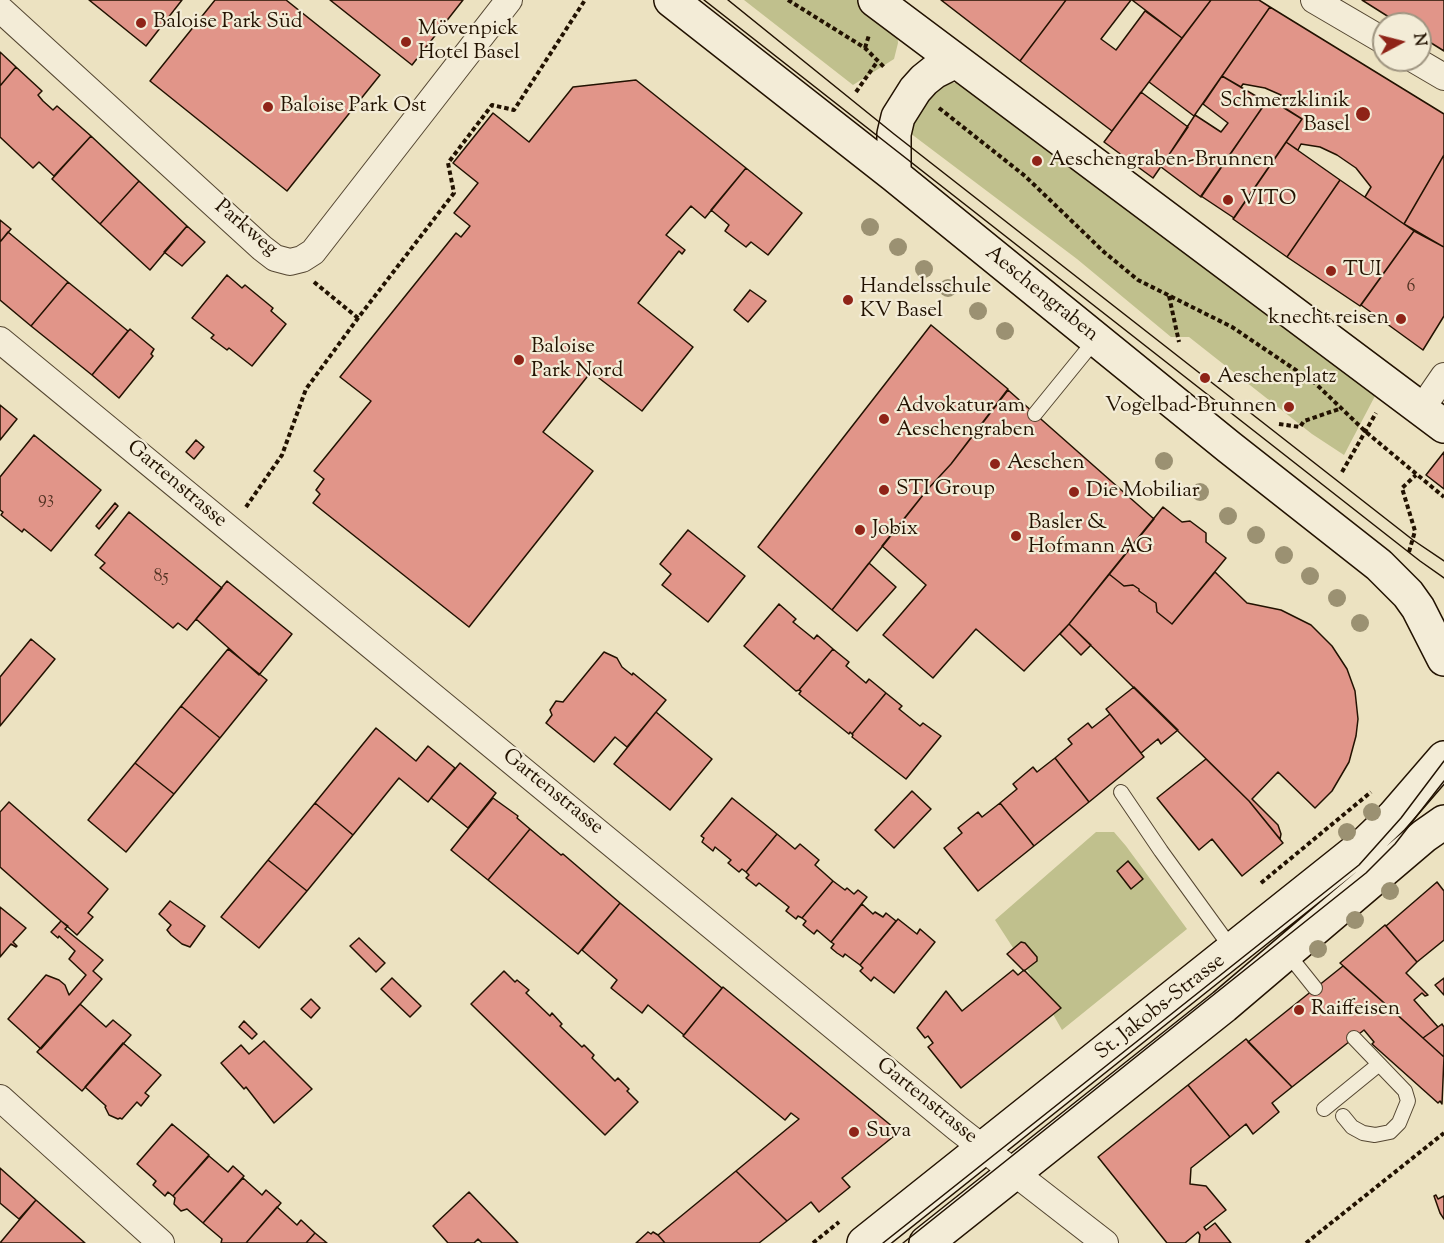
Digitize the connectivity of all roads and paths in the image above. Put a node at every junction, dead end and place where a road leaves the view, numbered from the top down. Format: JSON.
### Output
{"nodes":[{"id":1,"x":509,"y":0,"type":"edge"},
{"id":2,"x":585,"y":0,"type":"edge"},
{"id":3,"x":671,"y":0,"type":"edge"},
{"id":4,"x":788,"y":0,"type":"edge"},
{"id":5,"x":874,"y":0,"type":"edge"},
{"id":6,"x":1314,"y":0,"type":"edge"},
{"id":7,"x":0,"y":9,"type":"edge"},
{"id":8,"x":1372,"y":34,"type":"edge"},
{"id":9,"x":956,"y":61,"type":"junction"},
{"id":10,"x":877,"y":62,"type":"junction"},
{"id":11,"x":884,"y":67,"type":"dead end"},
{"id":12,"x":856,"y":92,"type":"dead end"},
{"id":13,"x":937,"y":107,"type":"dead end"},
{"id":14,"x":894,"y":175,"type":"junction"},
{"id":15,"x":290,"y":262,"type":"junction"},
{"id":16,"x":1169,"y":296,"type":"junction"},
{"id":17,"x":358,"y":318,"type":"junction"},
{"id":18,"x":1096,"y":339,"type":"junction"},
{"id":19,"x":0,"y":340,"type":"edge"},
{"id":20,"x":1179,"y":342,"type":"dead end"},
{"id":21,"x":1444,"y":376,"type":"edge"},
{"id":22,"x":1343,"y":408,"type":"junction"},
{"id":23,"x":1377,"y":411,"type":"dead end"},
{"id":24,"x":1035,"y":414,"type":"dead end"},
{"id":25,"x":1433,"y":417,"type":"edge"},
{"id":26,"x":1279,"y":424,"type":"dead end"},
{"id":27,"x":1366,"y":432,"type":"junction"},
{"id":28,"x":1342,"y":472,"type":"dead end"},
{"id":29,"x":1416,"y":475,"type":"junction"},
{"id":30,"x":1444,"y":497,"type":"edge"},
{"id":31,"x":230,"y":530,"type":"junction"},
{"id":32,"x":1406,"y":560,"type":"dead end"},
{"id":33,"x":1444,"y":659,"type":"edge"},
{"id":34,"x":1444,"y":758,"type":"edge"},
{"id":35,"x":1121,"y":792,"type":"dead end"},
{"id":36,"x":1444,"y":822,"type":"edge"},
{"id":37,"x":1233,"y":951,"type":"junction"},
{"id":38,"x":1287,"y":952,"type":"junction"},
{"id":39,"x":1315,"y":988,"type":"dead end"},
{"id":40,"x":1354,"y":1038,"type":"dead end"},
{"id":41,"x":1378,"y":1065,"type":"junction"},
{"id":42,"x":0,"y":1098,"type":"edge"},
{"id":43,"x":1324,"y":1109,"type":"dead end"},
{"id":44,"x":1342,"y":1116,"type":"dead end"},
{"id":45,"x":1444,"y":1133,"type":"edge"},
{"id":46,"x":983,"y":1149,"type":"junction"},
{"id":47,"x":1013,"y":1172,"type":"junction"},
{"id":48,"x":161,"y":1243,"type":"edge"},
{"id":49,"x":864,"y":1243,"type":"edge"},
{"id":50,"x":926,"y":1243,"type":"edge"},
{"id":51,"x":1105,"y":1243,"type":"edge"},
{"id":52,"x":1306,"y":1243,"type":"edge"}],
"edges":[{"from":1,"to":15,"type":"street","name":"Parkweg"},
{"from":2,"to":17,"type":"path"},
{"from":3,"to":14,"type":"main road","name":"Aeschengraben"},
{"from":4,"to":10,"type":"path"},
{"from":5,"to":9,"type":"main road"},
{"from":6,"to":8,"type":"street"},
{"from":7,"to":15,"type":"street","name":"Parkweg"},
{"from":9,"to":14,"type":"main road"},
{"from":9,"to":25,"type":"main road"},
{"from":10,"to":11,"type":"path"},
{"from":10,"to":12,"type":"path"},
{"from":13,"to":16,"type":"path"},
{"from":14,"to":18,"type":"main road","name":"Aeschengraben"},
{"from":15,"to":17,"type":"path"},
{"from":16,"to":20,"type":"path"},
{"from":16,"to":22,"type":"path"},
{"from":17,"to":31,"type":"path"},
{"from":18,"to":24,"type":"lane"},
{"from":18,"to":33,"type":"main road","name":"Aeschengraben"},
{"from":19,"to":31,"type":"street","name":"Gartenstrasse"},
{"from":21,"to":25,"type":"street"},
{"from":22,"to":26,"type":"path"},
{"from":22,"to":27,"type":"path"},
{"from":23,"to":27,"type":"path"},
{"from":27,"to":28,"type":"path"},
{"from":27,"to":29,"type":"path"},
{"from":29,"to":30,"type":"path"},
{"from":29,"to":32,"type":"path"},
{"from":31,"to":46,"type":"street","name":"Gartenstrasse"},
{"from":34,"to":37,"type":"main road","name":"St. Jakobs-Strasse"},
{"from":35,"to":37,"type":"lane"},
{"from":36,"to":38,"type":"main road","name":"St. Jakobs-Strasse"},
{"from":37,"to":46,"type":"main road","name":"St. Jakobs-Strasse"},
{"from":38,"to":39,"type":"lane"},
{"from":38,"to":47,"type":"main road","name":"St. Jakobs-Strasse"},
{"from":40,"to":41,"type":"lane"},
{"from":41,"to":43,"type":"lane"},
{"from":41,"to":44,"type":"lane"},
{"from":42,"to":48,"type":"street"},
{"from":45,"to":52,"type":"path"},
{"from":46,"to":47,"type":"street","name":"Gartenstrasse"},
{"from":46,"to":49,"type":"main road","name":"St. Jakobs-Strasse"},
{"from":47,"to":50,"type":"main road","name":"St. Jakobs-Strasse"},
{"from":47,"to":51,"type":"street","name":"Gartenstrasse"}]}
